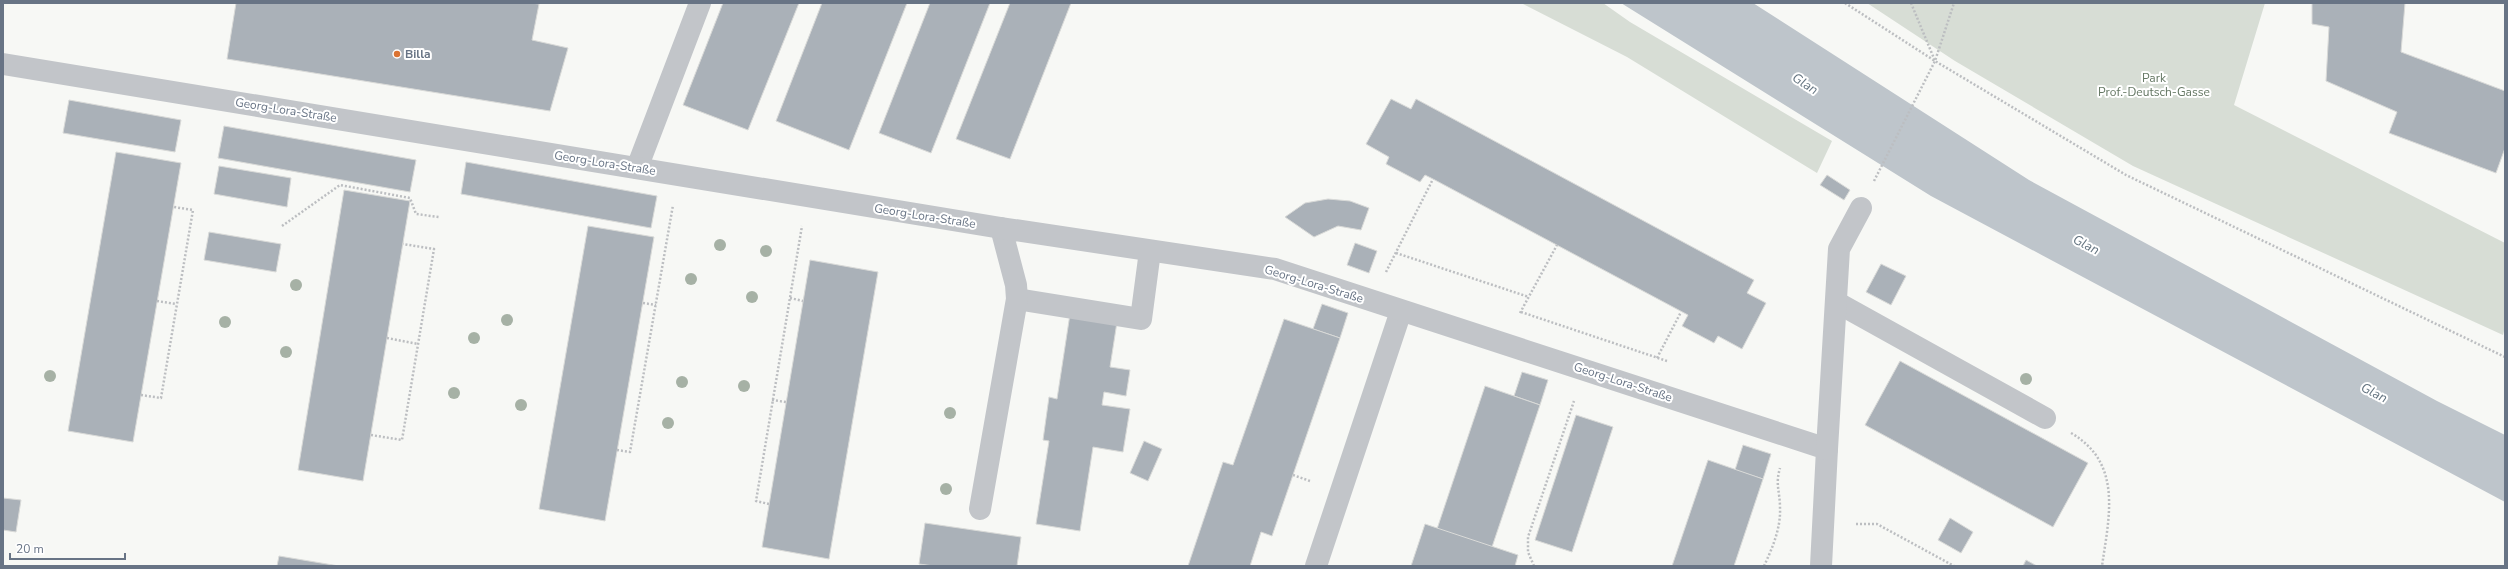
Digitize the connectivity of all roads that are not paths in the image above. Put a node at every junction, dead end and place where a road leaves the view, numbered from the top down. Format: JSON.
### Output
{"nodes":[{"id":1,"x":700,"y":3,"type":"edge"},
{"id":2,"x":3,"y":64,"type":"edge"},
{"id":3,"x":637,"y":168,"type":"junction"},
{"id":4,"x":1861,"y":208,"type":"road end"},
{"id":5,"x":1001,"y":228,"type":"junction"},
{"id":6,"x":1150,"y":251,"type":"junction"},
{"id":7,"x":1017,"y":299,"type":"junction"},
{"id":8,"x":1836,"y":302,"type":"junction"},
{"id":9,"x":1401,"y":311,"type":"junction"},
{"id":10,"x":2045,"y":418,"type":"road end"},
{"id":11,"x":1827,"y":448,"type":"junction"},
{"id":12,"x":980,"y":509,"type":"dead end"},
{"id":13,"x":1316,"y":566,"type":"edge"},
{"id":14,"x":1821,"y":566,"type":"edge"}],
"edges":[{"from":1,"to":3,"type":"street"},
{"from":2,"to":3,"type":"street","name":"Georg-Lora-Straße"},
{"from":3,"to":5,"type":"street","name":"Georg-Lora-Straße"},
{"from":4,"to":8,"type":"street"},
{"from":5,"to":6,"type":"street","name":"Georg-Lora-Straße"},
{"from":5,"to":7,"type":"street"},
{"from":6,"to":7,"type":"street"},
{"from":6,"to":9,"type":"street","name":"Georg-Lora-Straße"},
{"from":7,"to":12,"type":"street"},
{"from":8,"to":10,"type":"street"},
{"from":8,"to":11,"type":"street"},
{"from":9,"to":11,"type":"street","name":"Georg-Lora-Straße"},
{"from":9,"to":13,"type":"street"},
{"from":11,"to":14,"type":"street"}]}
